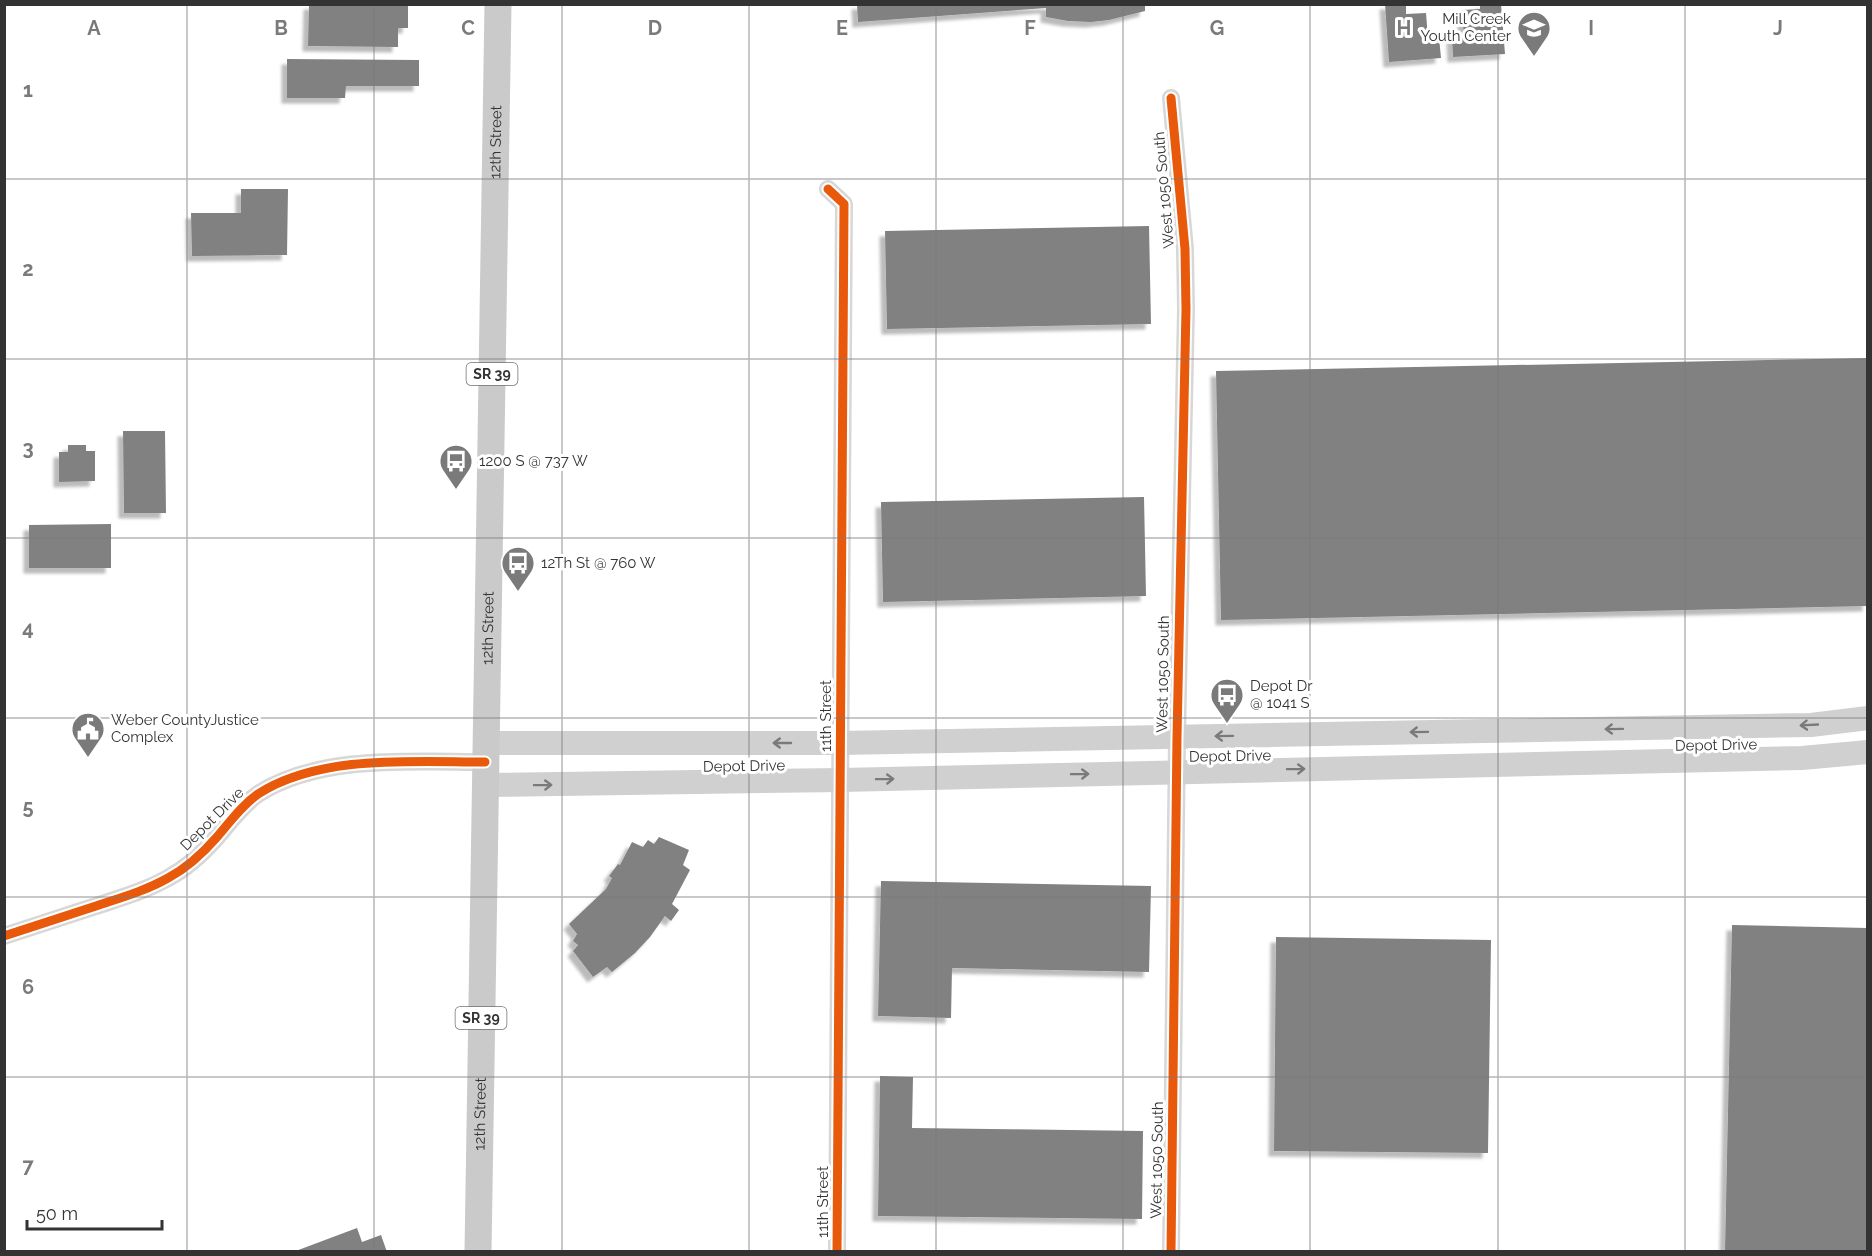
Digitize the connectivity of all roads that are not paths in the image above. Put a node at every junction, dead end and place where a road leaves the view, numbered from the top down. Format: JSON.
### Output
{"nodes":[{"id":1,"x":498,"y":4,"type":"edge"},
{"id":2,"x":1172,"y":98,"type":"dead end"},
{"id":3,"x":828,"y":189,"type":"dead end"},
{"id":4,"x":1868,"y":718,"type":"edge"},
{"id":5,"x":1177,"y":737,"type":"junction"},
{"id":6,"x":840,"y":743,"type":"junction"},
{"id":7,"x":1868,"y":752,"type":"edge"},
{"id":8,"x":485,"y":763,"type":"junction"},
{"id":9,"x":1177,"y":772,"type":"junction"},
{"id":10,"x":841,"y":780,"type":"junction"},
{"id":11,"x":4,"y":936,"type":"edge"},
{"id":12,"x":478,"y":1251,"type":"edge"},
{"id":13,"x":837,"y":1251,"type":"edge"},
{"id":14,"x":1171,"y":1251,"type":"edge"}],
"edges":[{"from":1,"to":8,"type":"main road","name":"12th Street","number":"SR 39"},
{"from":2,"to":5,"type":"street","name":"West 1050 South"},
{"from":3,"to":6,"type":"street","name":"11th Street"},
{"from":4,"to":5,"type":"main road","name":"Depot Drive","one_way":true},
{"from":5,"to":6,"type":"main road","name":"Depot Drive"},
{"from":5,"to":9,"type":"street","name":"West 1050 South"},
{"from":6,"to":8,"type":"main road","name":"Depot Drive","one_way":true},
{"from":6,"to":10,"type":"street","name":"11th Street"},
{"from":9,"to":7,"type":"main road","name":"Depot Drive","one_way":true},
{"from":8,"to":10,"type":"main road","name":"Depot Drive","one_way":true},
{"from":8,"to":11,"type":"street","name":"Depot Drive"},
{"from":8,"to":12,"type":"main road","name":"12th Street","number":"SR 39"},
{"from":10,"to":9,"type":"main road","name":"Depot Drive","one_way":true},
{"from":9,"to":14,"type":"street","name":"West 1050 South"},
{"from":10,"to":13,"type":"street","name":"11th Street"}]}
